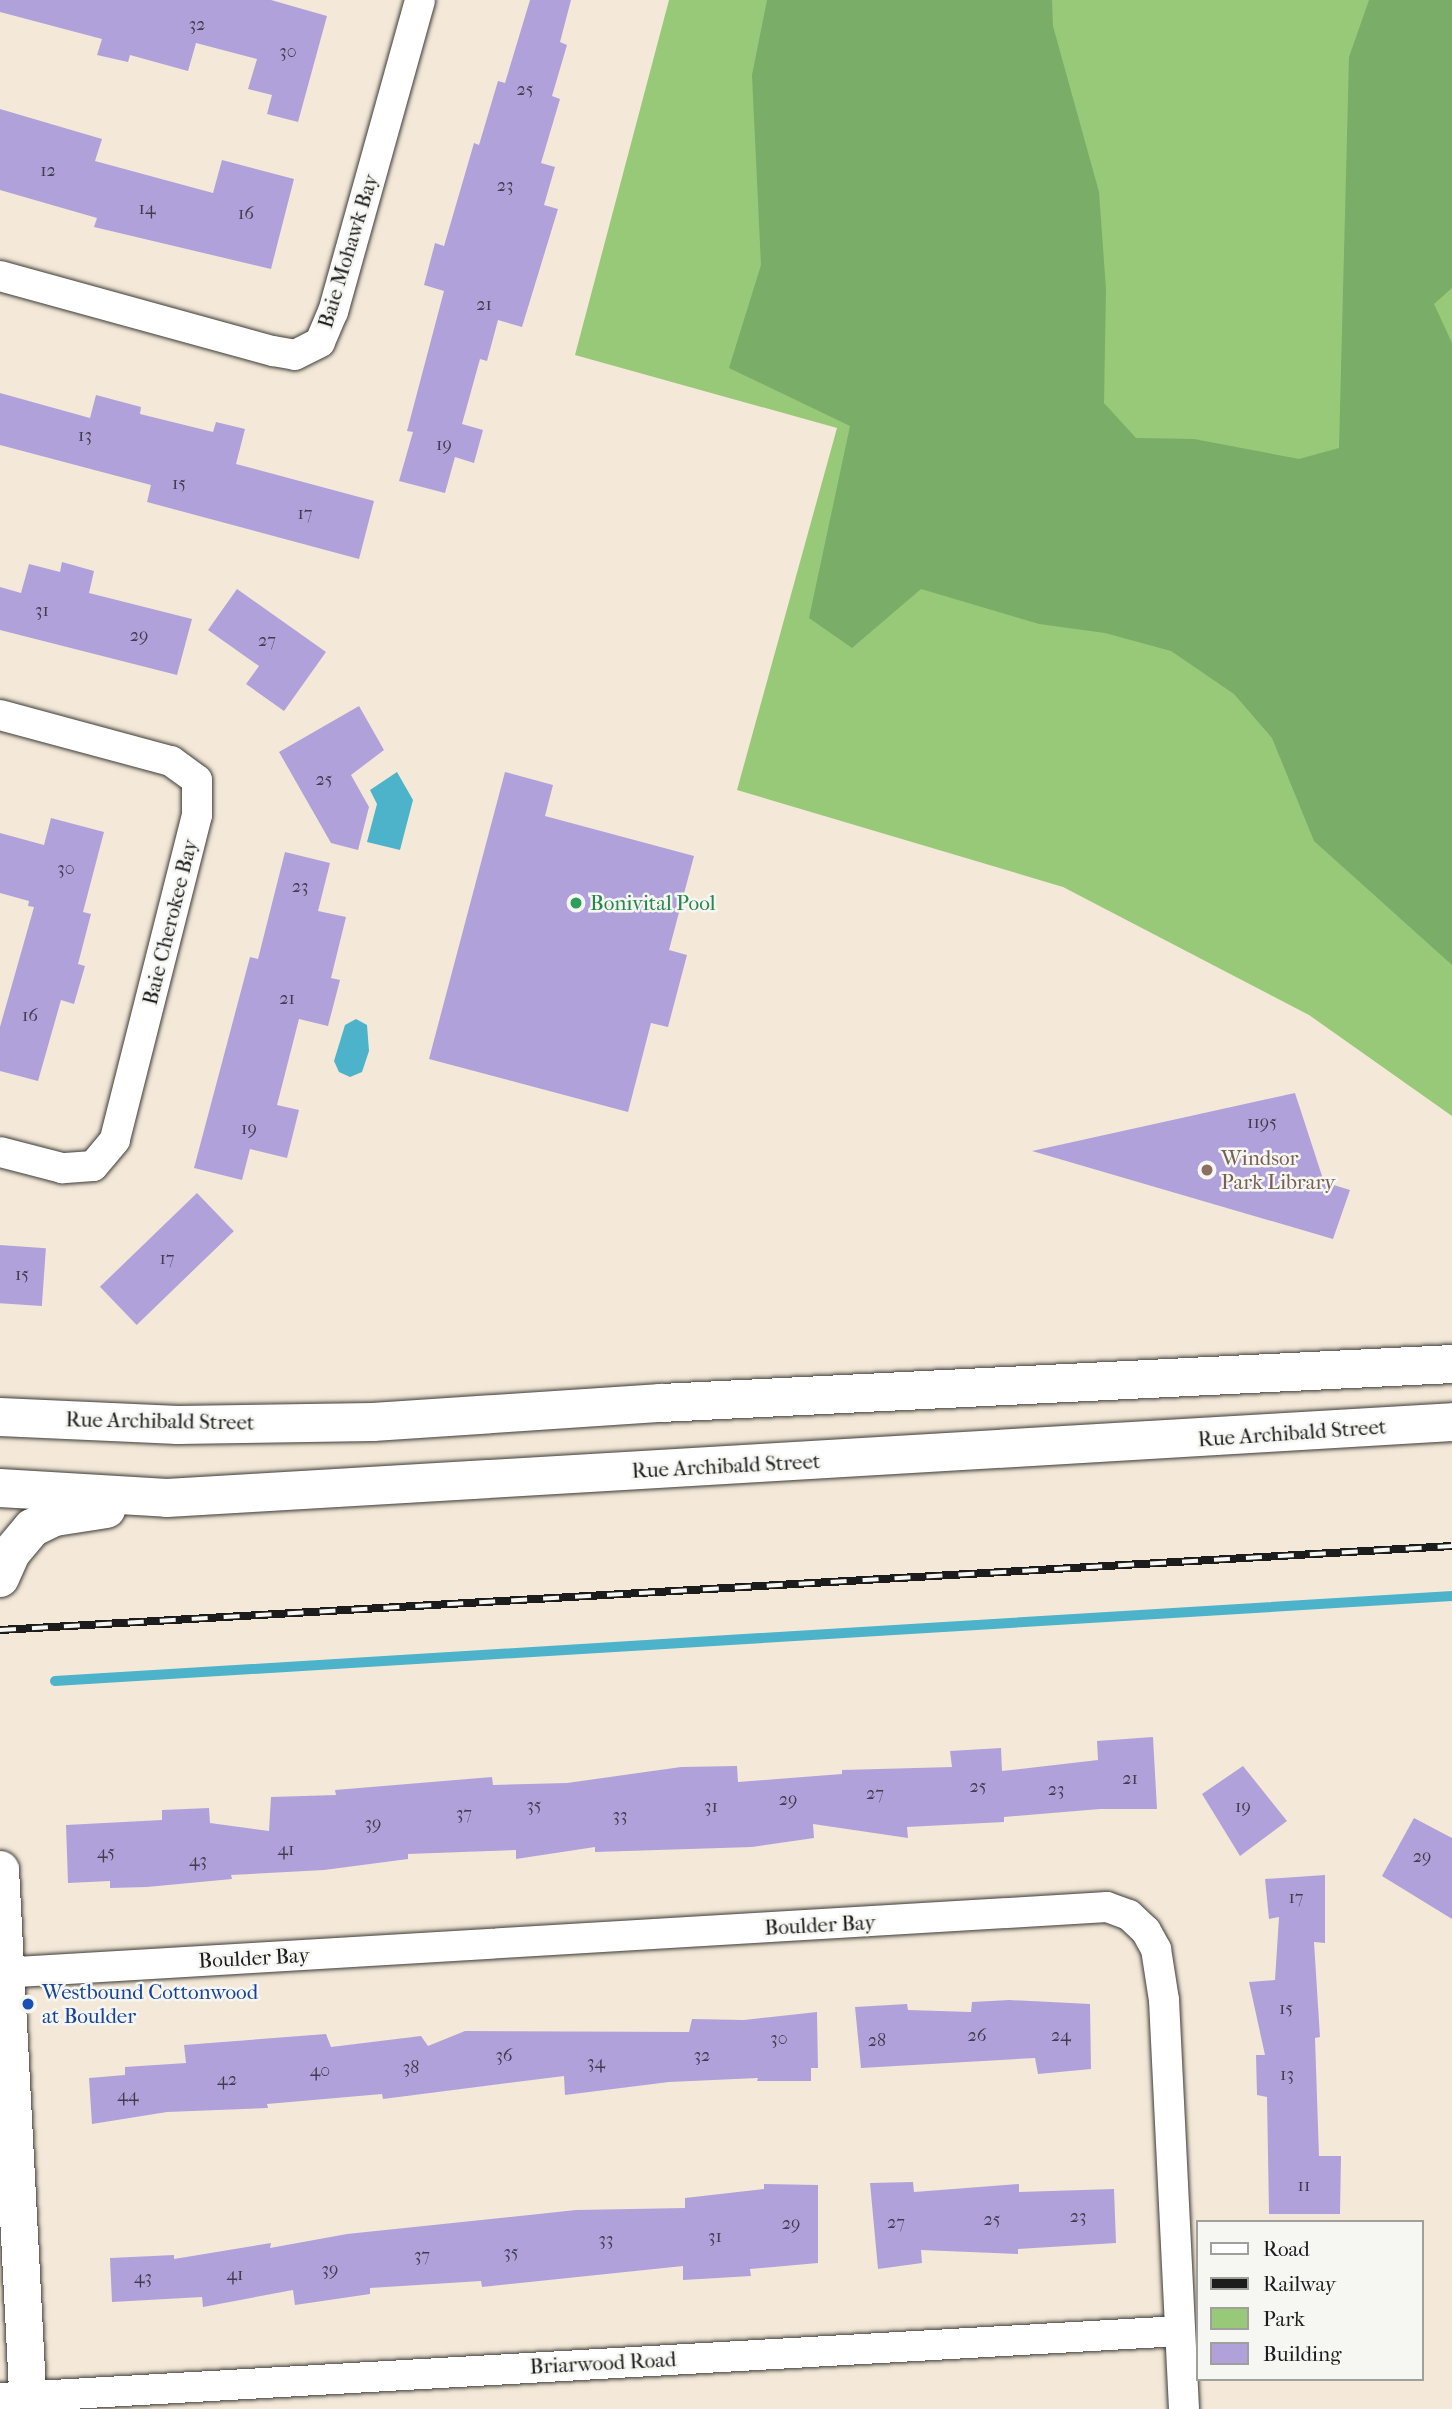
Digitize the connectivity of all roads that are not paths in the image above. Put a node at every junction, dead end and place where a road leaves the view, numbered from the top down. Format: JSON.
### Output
{"nodes":[{"id":1,"x":420,"y":0,"type":"edge"},
{"id":2,"x":0,"y":276,"type":"edge"},
{"id":3,"x":0,"y":715,"type":"edge"},
{"id":4,"x":0,"y":1152,"type":"edge"},
{"id":5,"x":1452,"y":1364,"type":"edge"},
{"id":6,"x":0,"y":1417,"type":"edge"},
{"id":7,"x":1452,"y":1422,"type":"edge"},
{"id":8,"x":0,"y":1488,"type":"edge"},
{"id":9,"x":167,"y":1498,"type":"junction"},
{"id":10,"x":0,"y":1578,"type":"edge"},
{"id":11,"x":0,"y":1869,"type":"edge"},
{"id":12,"x":3,"y":1973,"type":"edge"},
{"id":13,"x":1179,"y":2331,"type":"junction"},
{"id":14,"x":18,"y":2401,"type":"edge"},
{"id":15,"x":1184,"y":2409,"type":"edge"}],
"edges":[{"from":1,"to":2,"type":"street","name":"Baie Mohawk Bay"},
{"from":3,"to":4,"type":"street","name":"Baie Cherokee Bay"},
{"from":5,"to":6,"type":"main road","name":"Rue Archibald Street"},
{"from":7,"to":9,"type":"main road","name":"Rue Archibald Street"},
{"from":8,"to":9,"type":"main road","name":"Rue Archibald Street"},
{"from":9,"to":10,"type":"main road"},
{"from":11,"to":12,"type":"street"},
{"from":12,"to":13,"type":"street","name":"Boulder Bay"},
{"from":12,"to":14,"type":"street"},
{"from":13,"to":14,"type":"street","name":"Briarwood Road"},
{"from":13,"to":15,"type":"street","name":"Boulder Bay"}]}
